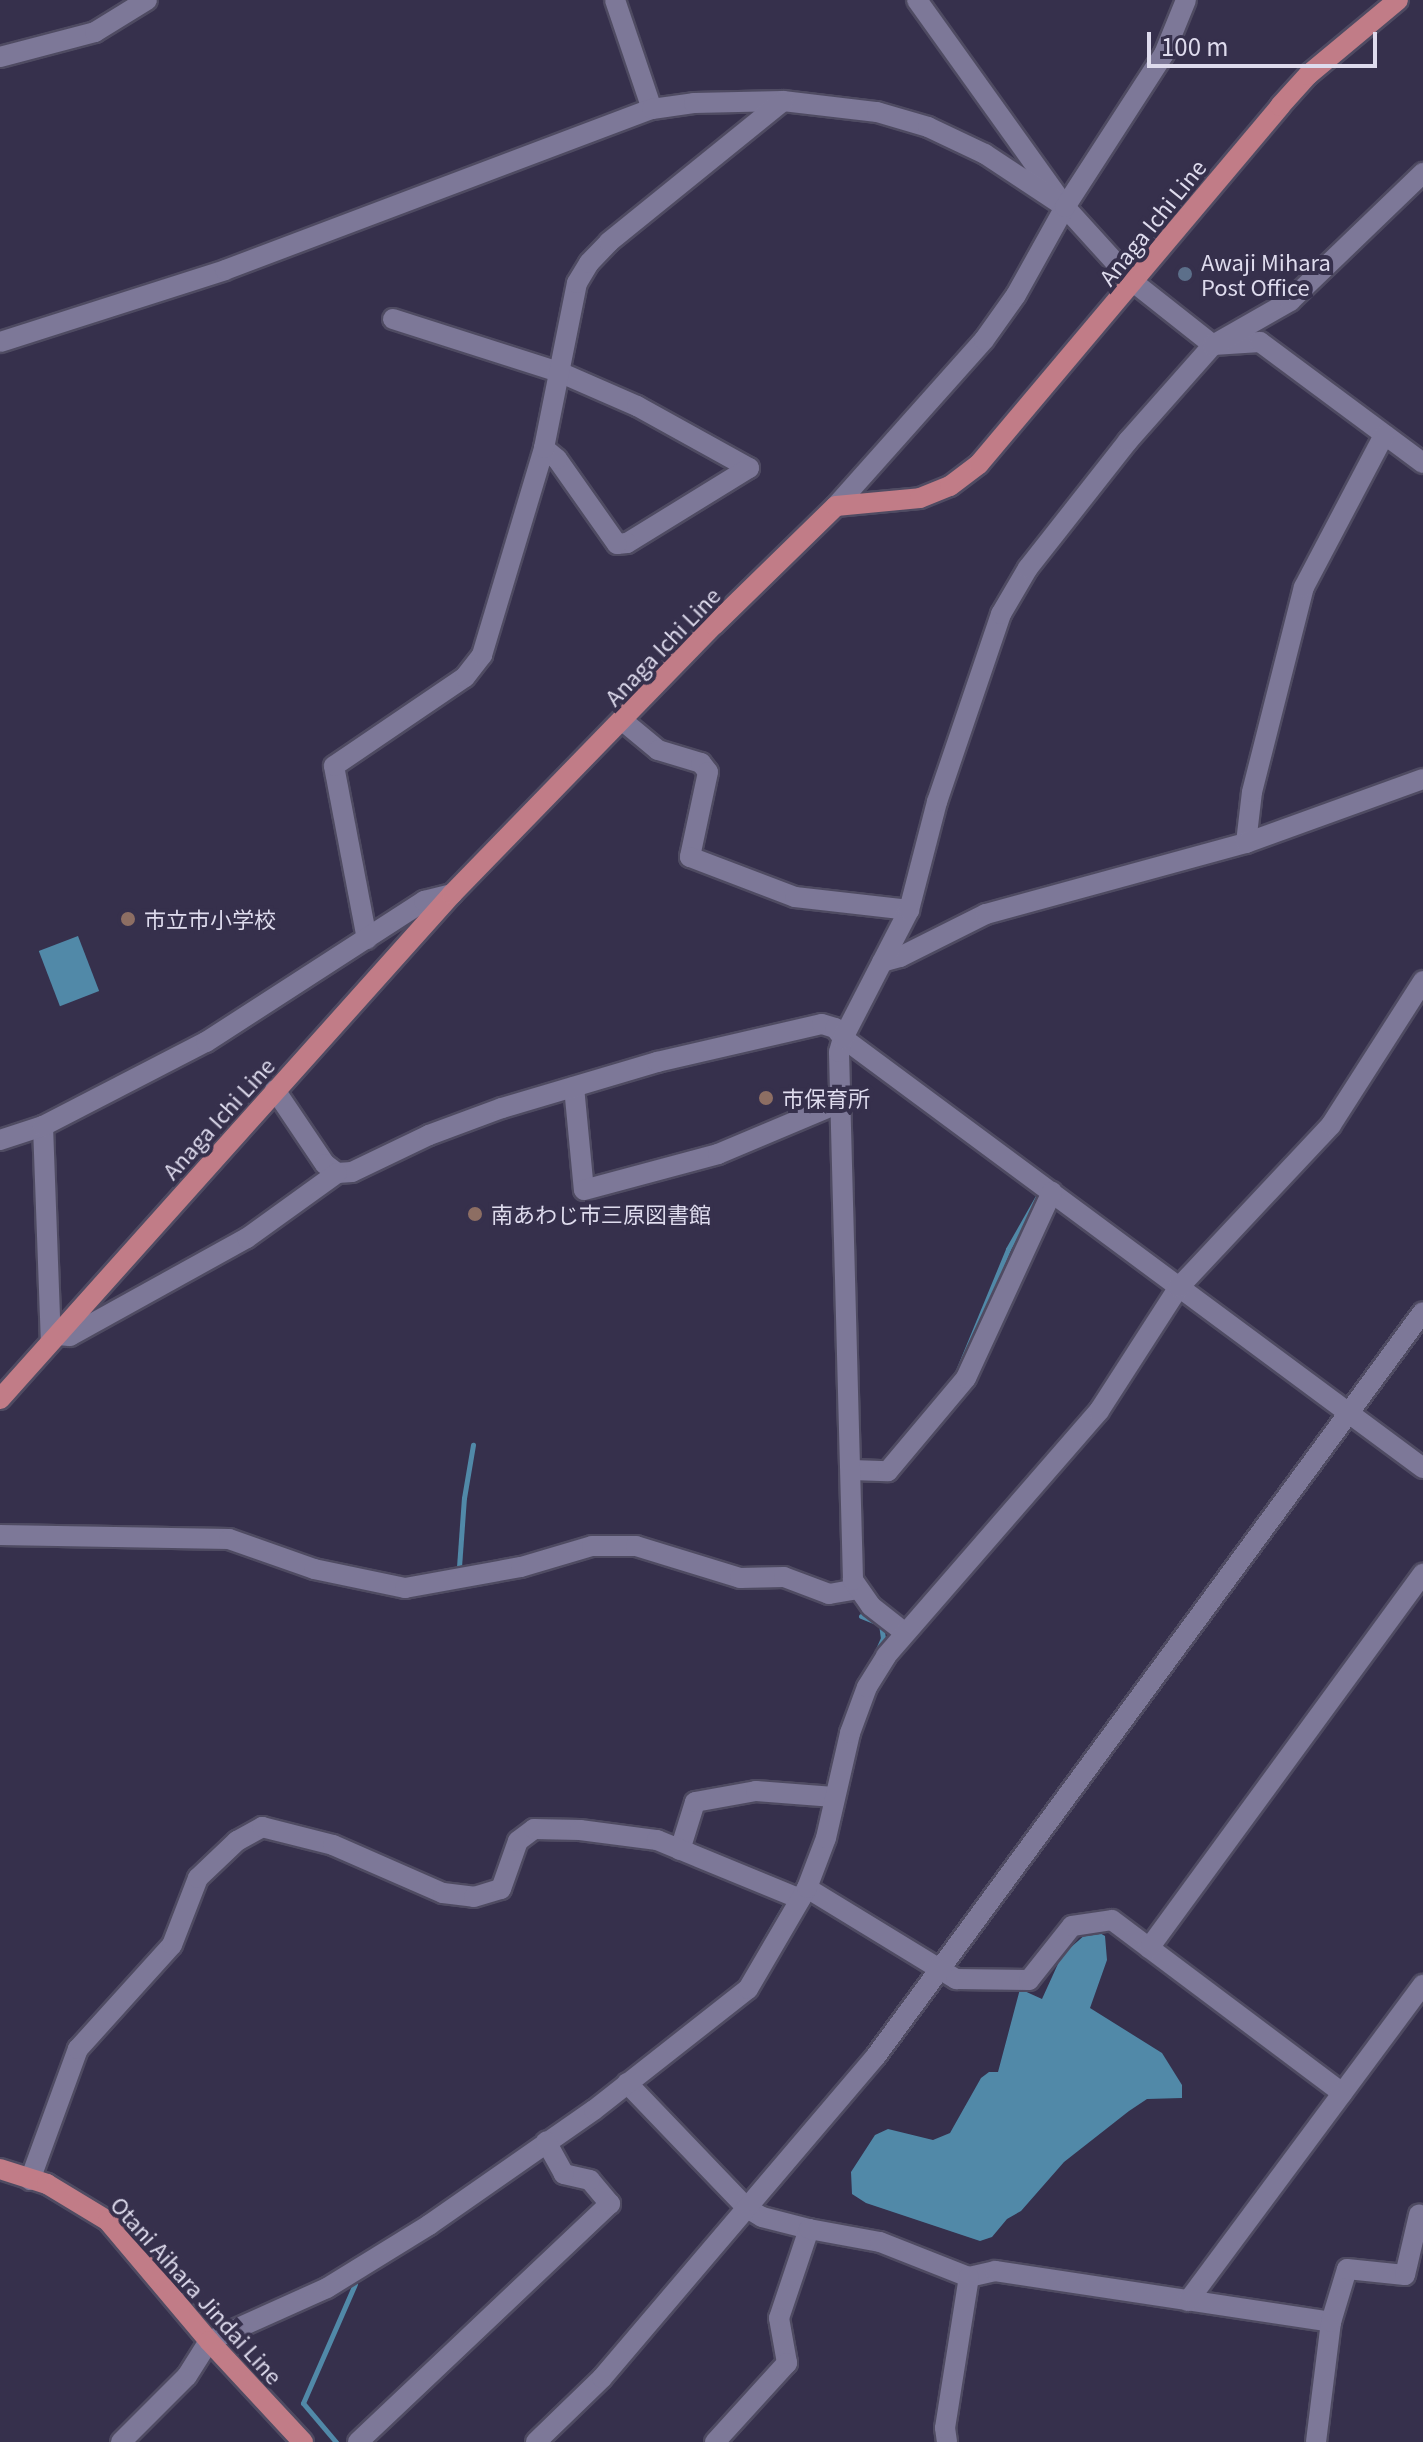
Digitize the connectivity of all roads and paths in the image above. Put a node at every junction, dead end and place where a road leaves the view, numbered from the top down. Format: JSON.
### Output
{"nodes":[{"id":1,"x":147,"y":0,"type":"edge"},
{"id":2,"x":615,"y":0,"type":"edge"},
{"id":3,"x":917,"y":0,"type":"edge"},
{"id":4,"x":1186,"y":0,"type":"edge"},
{"id":5,"x":1398,"y":0,"type":"edge"},
{"id":6,"x":0,"y":57,"type":"edge"},
{"id":7,"x":783,"y":101,"type":"junction"},
{"id":8,"x":652,"y":109,"type":"junction"},
{"id":9,"x":1423,"y":173,"type":"edge"},
{"id":10,"x":1065,"y":207,"type":"junction"},
{"id":11,"x":1132,"y":281,"type":"junction"},
{"id":12,"x":393,"y":319,"type":"dead end"},
{"id":13,"x":0,"y":342,"type":"edge"},
{"id":14,"x":1213,"y":345,"type":"junction"},
{"id":15,"x":559,"y":372,"type":"junction"},
{"id":16,"x":1384,"y":435,"type":"junction"},
{"id":17,"x":544,"y":448,"type":"junction"},
{"id":18,"x":1423,"y":463,"type":"edge"},
{"id":19,"x":836,"y":506,"type":"junction"},
{"id":20,"x":623,"y":721,"type":"junction"},
{"id":21,"x":1423,"y":779,"type":"edge"},
{"id":22,"x":1246,"y":843,"type":"junction"},
{"id":23,"x":452,"y":894,"type":"junction"},
{"id":24,"x":909,"y":910,"type":"junction"},
{"id":25,"x":367,"y":939,"type":"junction"},
{"id":26,"x":882,"y":962,"type":"junction"},
{"id":27,"x":1423,"y":981,"type":"edge"},
{"id":28,"x":843,"y":1038,"type":"junction"},
{"id":29,"x":574,"y":1087,"type":"junction"},
{"id":30,"x":275,"y":1090,"type":"junction"},
{"id":31,"x":842,"y":1102,"type":"junction"},
{"id":32,"x":43,"y":1126,"type":"junction"},
{"id":33,"x":0,"y":1140,"type":"edge"},
{"id":34,"x":337,"y":1173,"type":"junction"},
{"id":35,"x":1052,"y":1192,"type":"junction"},
{"id":36,"x":1179,"y":1287,"type":"junction"},
{"id":37,"x":1423,"y":1312,"type":"edge"},
{"id":38,"x":54,"y":1338,"type":"junction"},
{"id":39,"x":0,"y":1399,"type":"edge"},
{"id":40,"x":1348,"y":1413,"type":"junction"},
{"id":41,"x":1423,"y":1468,"type":"edge"},
{"id":42,"x":852,"y":1470,"type":"junction"},
{"id":43,"x":0,"y":1535,"type":"edge"},
{"id":44,"x":1423,"y":1574,"type":"edge"},
{"id":45,"x":856,"y":1589,"type":"junction"},
{"id":46,"x":904,"y":1632,"type":"junction"},
{"id":47,"x":834,"y":1797,"type":"junction"},
{"id":48,"x":680,"y":1850,"type":"junction"},
{"id":49,"x":803,"y":1894,"type":"junction"},
{"id":50,"x":1149,"y":1948,"type":"junction"},
{"id":51,"x":938,"y":1970,"type":"junction"},
{"id":52,"x":1423,"y":1985,"type":"edge"},
{"id":53,"x":627,"y":2083,"type":"junction"},
{"id":54,"x":1342,"y":2093,"type":"junction"},
{"id":55,"x":546,"y":2142,"type":"junction"},
{"id":56,"x":0,"y":2169,"type":"edge"},
{"id":57,"x":30,"y":2180,"type":"junction"},
{"id":58,"x":747,"y":2208,"type":"junction"},
{"id":59,"x":1419,"y":2215,"type":"dead end"},
{"id":60,"x":809,"y":2229,"type":"junction"},
{"id":61,"x":969,"y":2277,"type":"junction"},
{"id":62,"x":1188,"y":2301,"type":"junction"},
{"id":63,"x":1331,"y":2322,"type":"junction"},
{"id":64,"x":209,"y":2341,"type":"junction"},
{"id":65,"x":121,"y":2442,"type":"edge"},
{"id":66,"x":303,"y":2442,"type":"edge"},
{"id":67,"x":358,"y":2442,"type":"edge"},
{"id":68,"x":536,"y":2442,"type":"edge"},
{"id":69,"x":715,"y":2442,"type":"edge"},
{"id":70,"x":947,"y":2442,"type":"edge"},
{"id":71,"x":1316,"y":2442,"type":"edge"}],
"edges":[{"from":1,"to":6,"type":"street"},
{"from":2,"to":8,"type":"street"},
{"from":3,"to":10,"type":"street"},
{"from":4,"to":10,"type":"street"},
{"from":5,"to":11,"type":"main road","name":"Anaga Ichi Line"},
{"from":7,"to":8,"type":"street"},
{"from":7,"to":10,"type":"street"},
{"from":7,"to":15,"type":"street"},
{"from":8,"to":13,"type":"street"},
{"from":9,"to":14,"type":"street"},
{"from":10,"to":11,"type":"street"},
{"from":10,"to":19,"type":"street"},
{"from":11,"to":14,"type":"street"},
{"from":11,"to":19,"type":"main road","name":"Anaga Ichi Line"},
{"from":12,"to":15,"type":"street"},
{"from":14,"to":16,"type":"street"},
{"from":14,"to":24,"type":"street"},
{"from":15,"to":17,"type":"street"},
{"from":15,"to":17,"type":"street"},
{"from":16,"to":18,"type":"street"},
{"from":16,"to":22,"type":"street"},
{"from":17,"to":25,"type":"street"},
{"from":19,"to":20,"type":"main road","name":"Anaga Ichi Line"},
{"from":20,"to":23,"type":"main road","name":"Anaga Ichi Line"},
{"from":20,"to":24,"type":"street"},
{"from":21,"to":22,"type":"street"},
{"from":22,"to":26,"type":"street"},
{"from":23,"to":25,"type":"street"},
{"from":23,"to":30,"type":"main road","name":"Anaga Ichi Line"},
{"from":24,"to":26,"type":"street"},
{"from":25,"to":32,"type":"street"},
{"from":26,"to":28,"type":"street"},
{"from":27,"to":36,"type":"street"},
{"from":28,"to":29,"type":"street"},
{"from":28,"to":31,"type":"street"},
{"from":28,"to":35,"type":"street"},
{"from":29,"to":31,"type":"street"},
{"from":29,"to":34,"type":"street"},
{"from":30,"to":34,"type":"street"},
{"from":30,"to":38,"type":"main road","name":"Anaga Ichi Line"},
{"from":31,"to":42,"type":"street"},
{"from":32,"to":33,"type":"street"},
{"from":32,"to":38,"type":"street"},
{"from":34,"to":38,"type":"street"},
{"from":35,"to":36,"type":"street"},
{"from":35,"to":42,"type":"street"},
{"from":36,"to":40,"type":"street"},
{"from":36,"to":46,"type":"street"},
{"from":37,"to":40,"type":"street"},
{"from":38,"to":39,"type":"main road","name":"Anaga Ichi Line"},
{"from":40,"to":41,"type":"street"},
{"from":40,"to":51,"type":"street"},
{"from":42,"to":45,"type":"street"},
{"from":43,"to":45,"type":"street"},
{"from":44,"to":50,"type":"street"},
{"from":45,"to":46,"type":"street"},
{"from":46,"to":47,"type":"street"},
{"from":47,"to":48,"type":"street"},
{"from":47,"to":49,"type":"street"},
{"from":48,"to":49,"type":"street"},
{"from":48,"to":57,"type":"street"},
{"from":49,"to":51,"type":"street"},
{"from":49,"to":53,"type":"street"},
{"from":50,"to":51,"type":"street"},
{"from":50,"to":54,"type":"street"},
{"from":51,"to":58,"type":"street"},
{"from":52,"to":54,"type":"street"},
{"from":53,"to":55,"type":"street"},
{"from":53,"to":58,"type":"street"},
{"from":54,"to":62,"type":"street"},
{"from":55,"to":64,"type":"street"},
{"from":55,"to":67,"type":"street"},
{"from":56,"to":57,"type":"main road","name":"Otani Aihara Jindai Line"},
{"from":57,"to":64,"type":"main road","name":"Otani Aihara Jindai Line"},
{"from":58,"to":60,"type":"street"},
{"from":58,"to":68,"type":"street"},
{"from":59,"to":63,"type":"street"},
{"from":60,"to":61,"type":"street"},
{"from":60,"to":69,"type":"street"},
{"from":61,"to":62,"type":"street"},
{"from":61,"to":70,"type":"street"},
{"from":62,"to":63,"type":"street"},
{"from":63,"to":71,"type":"street"},
{"from":64,"to":65,"type":"street"},
{"from":64,"to":66,"type":"main road","name":"Otani Aihara Jindai Line"}]}
